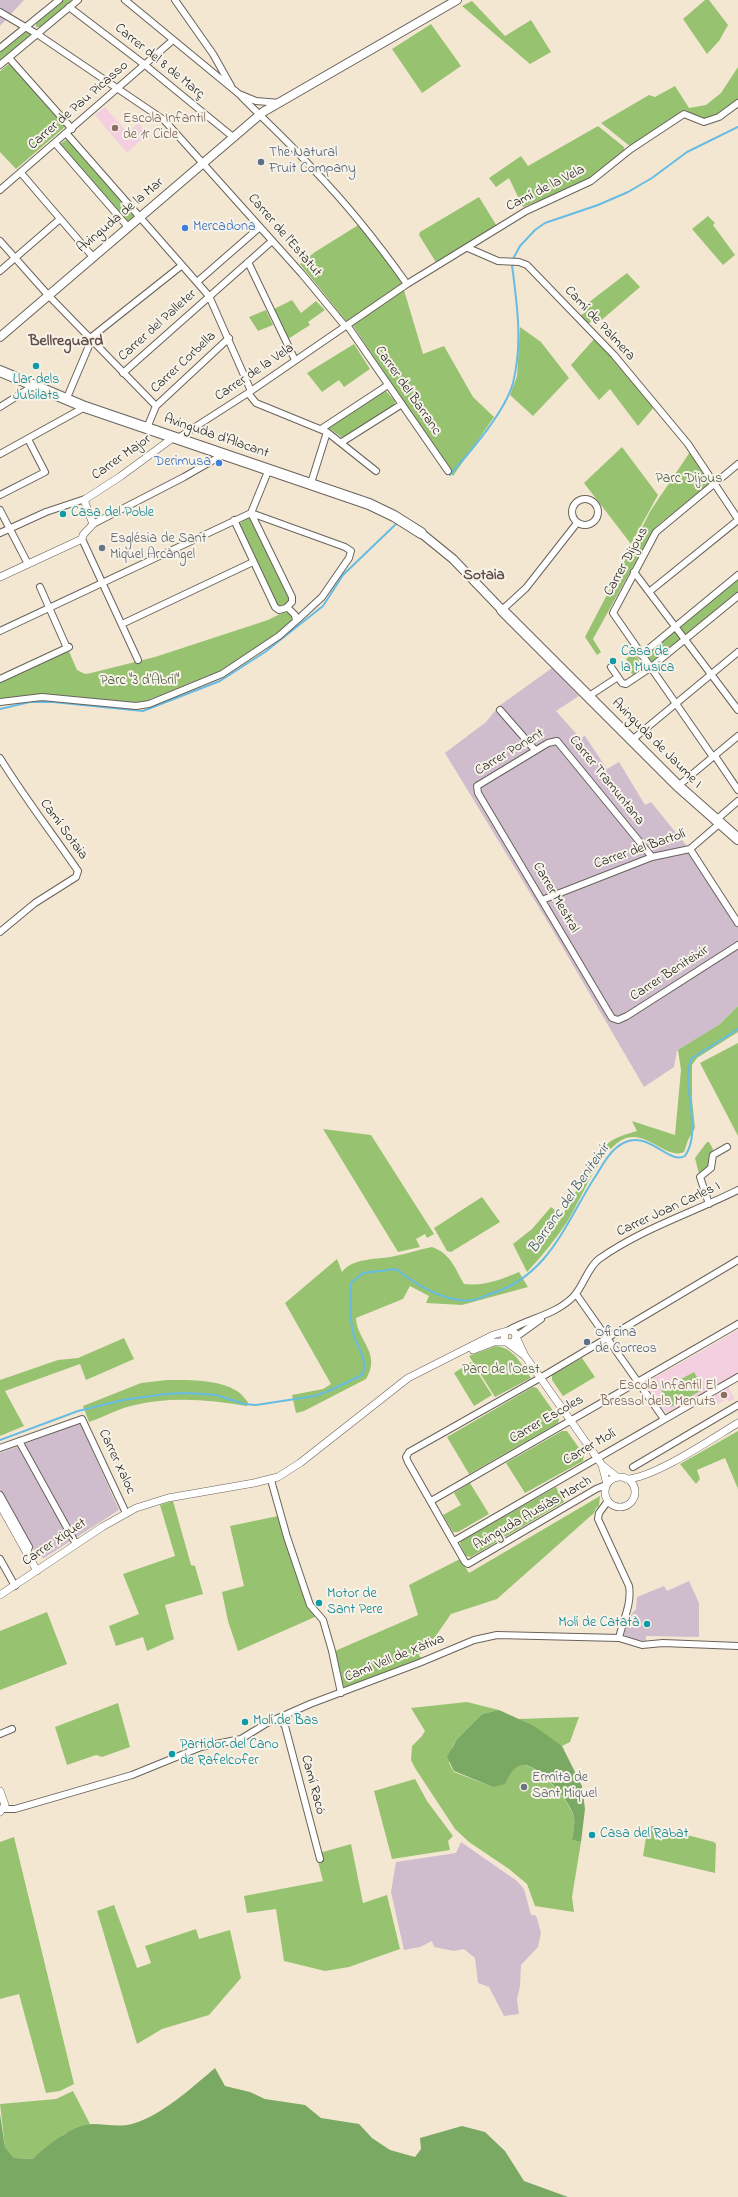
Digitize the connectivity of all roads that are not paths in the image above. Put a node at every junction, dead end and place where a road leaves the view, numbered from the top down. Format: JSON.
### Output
{"nodes":[{"id":1,"x":59,"y":0,"type":"edge"},
{"id":2,"x":78,"y":0,"type":"edge"},
{"id":3,"x":125,"y":0,"type":"edge"},
{"id":4,"x":175,"y":0,"type":"edge"},
{"id":5,"x":457,"y":0,"type":"edge"},
{"id":6,"x":69,"y":7,"type":"junction"},
{"id":7,"x":0,"y":12,"type":"edge"},
{"id":8,"x":26,"y":27,"type":"junction"},
{"id":9,"x":37,"y":34,"type":"junction"},
{"id":10,"x":173,"y":40,"type":"junction"},
{"id":11,"x":0,"y":48,"type":"edge"},
{"id":12,"x":9,"y":58,"type":"junction"},
{"id":13,"x":0,"y":65,"type":"edge"},
{"id":14,"x":145,"y":65,"type":"junction"},
{"id":15,"x":232,"y":87,"type":"junction"},
{"id":16,"x":118,"y":88,"type":"junction"},
{"id":17,"x":239,"y":94,"type":"junction"},
{"id":18,"x":280,"y":103,"type":"junction"},
{"id":19,"x":738,"y":103,"type":"edge"},
{"id":20,"x":260,"y":115,"type":"junction"},
{"id":21,"x":72,"y":129,"type":"junction"},
{"id":22,"x":66,"y":133,"type":"junction"},
{"id":23,"x":233,"y":137,"type":"junction"},
{"id":24,"x":55,"y":143,"type":"junction"},
{"id":25,"x":204,"y":163,"type":"junction"},
{"id":26,"x":21,"y":173,"type":"junction"},
{"id":27,"x":0,"y":190,"type":"edge"},
{"id":28,"x":140,"y":217,"type":"junction"},
{"id":29,"x":60,"y":219,"type":"junction"},
{"id":30,"x":128,"y":227,"type":"junction"},
{"id":31,"x":260,"y":227,"type":"junction"},
{"id":32,"x":0,"y":241,"type":"edge"},
{"id":33,"x":272,"y":241,"type":"junction"},
{"id":34,"x":468,"y":248,"type":"junction"},
{"id":35,"x":93,"y":257,"type":"junction"},
{"id":36,"x":15,"y":258,"type":"junction"},
{"id":37,"x":248,"y":262,"type":"junction"},
{"id":38,"x":181,"y":266,"type":"junction"},
{"id":39,"x":0,"y":271,"type":"edge"},
{"id":40,"x":197,"y":282,"type":"junction"},
{"id":41,"x":406,"y":284,"type":"junction"},
{"id":42,"x":48,"y":295,"type":"junction"},
{"id":43,"x":209,"y":296,"type":"junction"},
{"id":44,"x":346,"y":325,"type":"junction"},
{"id":45,"x":0,"y":337,"type":"edge"},
{"id":46,"x":229,"y":338,"type":"junction"},
{"id":47,"x":90,"y":340,"type":"junction"},
{"id":48,"x":295,"y":360,"type":"junction"},
{"id":49,"x":0,"y":371,"type":"edge"},
{"id":50,"x":123,"y":373,"type":"junction"},
{"id":51,"x":388,"y":385,"type":"junction"},
{"id":52,"x":33,"y":386,"type":"junction"},
{"id":53,"x":250,"y":392,"type":"junction"},
{"id":54,"x":66,"y":400,"type":"junction"},
{"id":55,"x":402,"y":404,"type":"junction"},
{"id":56,"x":156,"y":406,"type":"junction"},
{"id":57,"x":0,"y":407,"type":"edge"},
{"id":58,"x":85,"y":407,"type":"junction"},
{"id":59,"x":147,"y":428,"type":"junction"},
{"id":60,"x":324,"y":430,"type":"junction"},
{"id":61,"x":176,"y":438,"type":"junction"},
{"id":62,"x":28,"y":439,"type":"junction"},
{"id":63,"x":342,"y":442,"type":"junction"},
{"id":64,"x":0,"y":454,"type":"edge"},
{"id":65,"x":224,"y":454,"type":"junction"},
{"id":66,"x":738,"y":464,"type":"edge"},
{"id":67,"x":270,"y":469,"type":"junction"},
{"id":68,"x":448,"y":470,"type":"dead end"},
{"id":69,"x":376,"y":471,"type":"dead end"},
{"id":70,"x":311,"y":483,"type":"junction"},
{"id":71,"x":714,"y":483,"type":"junction"},
{"id":72,"x":0,"y":496,"type":"edge"},
{"id":73,"x":84,"y":500,"type":"junction"},
{"id":74,"x":0,"y":510,"type":"edge"},
{"id":75,"x":251,"y":513,"type":"junction"},
{"id":76,"x":234,"y":520,"type":"junction"},
{"id":77,"x":738,"y":520,"type":"edge"},
{"id":78,"x":577,"y":523,"type":"junction"},
{"id":79,"x":93,"y":524,"type":"junction"},
{"id":80,"x":10,"y":528,"type":"junction"},
{"id":81,"x":0,"y":533,"type":"edge"},
{"id":82,"x":421,"y":533,"type":"joint"},
{"id":83,"x":82,"y":539,"type":"junction"},
{"id":84,"x":253,"y":562,"type":"junction"},
{"id":85,"x":28,"y":564,"type":"junction"},
{"id":86,"x":634,"y":572,"type":"junction"},
{"id":87,"x":738,"y":575,"type":"edge"},
{"id":88,"x":0,"y":577,"type":"edge"},
{"id":89,"x":102,"y":582,"type":"junction"},
{"id":90,"x":40,"y":587,"type":"dead end"},
{"id":91,"x":649,"y":592,"type":"junction"},
{"id":92,"x":738,"y":596,"type":"edge"},
{"id":93,"x":287,"y":607,"type":"junction"},
{"id":94,"x":49,"y":608,"type":"junction"},
{"id":95,"x":502,"y":610,"type":"junction"},
{"id":96,"x":296,"y":621,"type":"junction"},
{"id":97,"x":122,"y":624,"type":"junction"},
{"id":98,"x":675,"y":627,"type":"junction"},
{"id":99,"x":0,"y":631,"type":"edge"},
{"id":100,"x":685,"y":639,"type":"junction"},
{"id":101,"x":738,"y":652,"type":"edge"},
{"id":102,"x":641,"y":655,"type":"junction"},
{"id":103,"x":138,"y":660,"type":"dead end"},
{"id":104,"x":611,"y":667,"type":"dead end"},
{"id":105,"x":650,"y":668,"type":"junction"},
{"id":106,"x":711,"y":674,"type":"junction"},
{"id":107,"x":618,"y":677,"type":"junction"},
{"id":108,"x":0,"y":679,"type":"edge"},
{"id":109,"x":588,"y":696,"type":"junction"},
{"id":110,"x":0,"y":702,"type":"edge"},
{"id":111,"x":676,"y":705,"type":"junction"},
{"id":112,"x":500,"y":710,"type":"dead end"},
{"id":113,"x":738,"y":710,"type":"edge"},
{"id":114,"x":738,"y":736,"type":"edge"},
{"id":115,"x":556,"y":740,"type":"joint"},
{"id":116,"x":632,"y":740,"type":"junction"},
{"id":117,"x":535,"y":750,"type":"junction"},
{"id":118,"x":714,"y":757,"type":"junction"},
{"id":119,"x":0,"y":758,"type":"edge"},
{"id":120,"x":678,"y":786,"type":"junction"},
{"id":121,"x":477,"y":787,"type":"joint"},
{"id":122,"x":738,"y":790,"type":"edge"},
{"id":123,"x":738,"y":801,"type":"edge"},
{"id":124,"x":717,"y":822,"type":"junction"},
{"id":125,"x":738,"y":839,"type":"edge"},
{"id":126,"x":690,"y":849,"type":"junction"},
{"id":127,"x":652,"y":857,"type":"junction"},
{"id":128,"x":542,"y":900,"type":"junction"},
{"id":129,"x":738,"y":923,"type":"edge"},
{"id":130,"x":0,"y":932,"type":"edge"},
{"id":131,"x":738,"y":945,"type":"edge"},
{"id":132,"x":614,"y":1020,"type":"joint"},
{"id":133,"x":727,"y":1147,"type":"dead end"},
{"id":134,"x":738,"y":1190,"type":"edge"},
{"id":135,"x":710,"y":1204,"type":"junction"},
{"id":136,"x":738,"y":1260,"type":"edge"},
{"id":137,"x":576,"y":1294,"type":"junction"},
{"id":138,"x":543,"y":1317,"type":"junction"},
{"id":139,"x":738,"y":1324,"type":"edge"},
{"id":140,"x":508,"y":1330,"type":"junction"},
{"id":141,"x":516,"y":1337,"type":"junction"},
{"id":142,"x":606,"y":1337,"type":"junction"},
{"id":143,"x":507,"y":1343,"type":"junction"},
{"id":144,"x":460,"y":1354,"type":"junction"},
{"id":145,"x":525,"y":1356,"type":"junction"},
{"id":146,"x":738,"y":1376,"type":"edge"},
{"id":147,"x":540,"y":1378,"type":"junction"},
{"id":148,"x":638,"y":1382,"type":"junction"},
{"id":149,"x":738,"y":1405,"type":"edge"},
{"id":150,"x":664,"y":1419,"type":"junction"},
{"id":151,"x":570,"y":1420,"type":"junction"},
{"id":152,"x":738,"y":1423,"type":"edge"},
{"id":153,"x":20,"y":1441,"type":"junction"},
{"id":154,"x":0,"y":1448,"type":"edge"},
{"id":155,"x":597,"y":1458,"type":"junction"},
{"id":156,"x":602,"y":1465,"type":"junction"},
{"id":157,"x":633,"y":1467,"type":"dead end"},
{"id":158,"x":657,"y":1470,"type":"junction"},
{"id":159,"x":617,"y":1477,"type":"junction"},
{"id":160,"x":271,"y":1480,"type":"junction"},
{"id":161,"x":627,"y":1480,"type":"junction"},
{"id":162,"x":607,"y":1485,"type":"junction"},
{"id":163,"x":634,"y":1489,"type":"junction"},
{"id":164,"x":0,"y":1495,"type":"edge"},
{"id":165,"x":608,"y":1501,"type":"junction"},
{"id":166,"x":431,"y":1502,"type":"junction"},
{"id":167,"x":0,"y":1505,"type":"edge"},
{"id":168,"x":126,"y":1513,"type":"junction"},
{"id":169,"x":454,"y":1541,"type":"junction"},
{"id":170,"x":76,"y":1544,"type":"junction"},
{"id":171,"x":27,"y":1553,"type":"junction"},
{"id":172,"x":0,"y":1559,"type":"edge"},
{"id":173,"x":37,"y":1570,"type":"junction"},
{"id":174,"x":15,"y":1586,"type":"junction"},
{"id":175,"x":0,"y":1595,"type":"edge"},
{"id":176,"x":619,"y":1638,"type":"junction"},
{"id":177,"x":738,"y":1646,"type":"edge"},
{"id":178,"x":341,"y":1693,"type":"junction"},
{"id":179,"x":279,"y":1718,"type":"junction"},
{"id":180,"x":12,"y":1729,"type":"dead end"},
{"id":181,"x":0,"y":1734,"type":"edge"},
{"id":182,"x":0,"y":1791,"type":"edge"},
{"id":183,"x":2,"y":1811,"type":"edge"},
{"id":184,"x":320,"y":1859,"type":"dead end"}],
"edges":[{"from":1,"to":8,"type":"street"},
{"from":2,"to":6,"type":"street"},
{"from":3,"to":10,"type":"street"},
{"from":4,"to":15,"type":"street"},
{"from":5,"to":18,"type":"main road","name":"Avinguda de la Mar"},
{"from":6,"to":9,"type":"street"},
{"from":6,"to":14,"type":"street","name":"Carrer del 8 de Març"},
{"from":7,"to":8,"type":"street","name":"Carrer de l'Estatut"},
{"from":8,"to":9,"type":"street","name":"Carrer de l'Estatut"},
{"from":8,"to":11,"type":"street"},
{"from":9,"to":12,"type":"street"},
{"from":9,"to":16,"type":"street","name":"Carrer de l'Estatut"},
{"from":10,"to":14,"type":"street","name":"Carrer de Pau Picasso"},
{"from":10,"to":15,"type":"street"},
{"from":12,"to":13,"type":"street"},
{"from":12,"to":21,"type":"street"},
{"from":14,"to":16,"type":"street","name":"Carrer de Pau Picasso"},
{"from":14,"to":23,"type":"street","name":"Carrer del 8 de Març"},
{"from":15,"to":17,"type":"street"},
{"from":16,"to":21,"type":"street","name":"Carrer de Pau Picasso"},
{"from":16,"to":25,"type":"street","name":"Carrer de l'Estatut"},
{"from":17,"to":18,"type":"street"},
{"from":17,"to":20,"type":"street"},
{"from":18,"to":20,"type":"main road","name":"Avinguda de la Mar"},
{"from":19,"to":34,"type":"street","name":"Camí de la Vela"},
{"from":20,"to":23,"type":"main road","name":"Avinguda de la Mar"},
{"from":20,"to":41,"type":"street"},
{"from":21,"to":22,"type":"street","name":"Carrer de Pau Picasso"},
{"from":22,"to":24,"type":"street","name":"Carrer de Pau Picasso"},
{"from":22,"to":28,"type":"street"},
{"from":23,"to":25,"type":"main road","name":"Avinguda de la Mar"},
{"from":24,"to":26,"type":"street","name":"Carrer de Pau Picasso"},
{"from":24,"to":30,"type":"street"},
{"from":25,"to":28,"type":"main road","name":"Avinguda de la Mar"},
{"from":25,"to":31,"type":"street","name":"Carrer de l'Estatut"},
{"from":26,"to":27,"type":"street","name":"Carrer de Pau Picasso"},
{"from":26,"to":29,"type":"street"},
{"from":28,"to":30,"type":"main road","name":"Avinguda de la Mar"},
{"from":28,"to":38,"type":"street"},
{"from":29,"to":35,"type":"street"},
{"from":29,"to":36,"type":"street"},
{"from":30,"to":35,"type":"main road","name":"Avinguda de la Mar"},
{"from":31,"to":33,"type":"street","name":"Carrer de l'Estatut"},
{"from":31,"to":40,"type":"street"},
{"from":32,"to":36,"type":"street"},
{"from":33,"to":37,"type":"street","name":"Carrer del Palleter"},
{"from":33,"to":44,"type":"street","name":"Carrer de l'Estatut"},
{"from":34,"to":41,"type":"street","name":"Camí de la Vela"},
{"from":34,"to":71,"type":"street","name":"Camí de Palmera"},
{"from":35,"to":42,"type":"main road","name":"Avinguda de la Mar"},
{"from":36,"to":39,"type":"street"},
{"from":36,"to":42,"type":"street"},
{"from":37,"to":43,"type":"street","name":"Carrer del Palleter"},
{"from":37,"to":48,"type":"street"},
{"from":38,"to":40,"type":"street"},
{"from":38,"to":47,"type":"street"},
{"from":40,"to":43,"type":"street"},
{"from":41,"to":44,"type":"street","name":"Camí de la Vela"},
{"from":42,"to":45,"type":"main road","name":"Avinguda de la Mar"},
{"from":42,"to":47,"type":"street"},
{"from":43,"to":46,"type":"street"},
{"from":43,"to":50,"type":"street","name":"Carrer del Palleter"},
{"from":44,"to":48,"type":"street","name":"Carrer de la Vela"},
{"from":44,"to":51,"type":"street","name":"Carrer del Barranc"},
{"from":46,"to":53,"type":"street"},
{"from":46,"to":56,"type":"street","name":"Carrer Corbella"},
{"from":47,"to":50,"type":"street"},
{"from":47,"to":54,"type":"street"},
{"from":48,"to":53,"type":"street","name":"Carrer de la Vela"},
{"from":49,"to":52,"type":"highway","name":"Avinguda d'Alacant"},
{"from":50,"to":56,"type":"street"},
{"from":51,"to":55,"type":"street","name":"Carrer del Barranc"},
{"from":51,"to":60,"type":"street"},
{"from":52,"to":54,"type":"highway","name":"Avinguda d'Alacant"},
{"from":52,"to":57,"type":"street"},
{"from":53,"to":60,"type":"street"},
{"from":53,"to":61,"type":"street","name":"Carrer de la Vela"},
{"from":54,"to":58,"type":"highway","name":"Avinguda d'Alacant"},
{"from":55,"to":63,"type":"street"},
{"from":55,"to":68,"type":"street","name":"Carrer del Barranc"},
{"from":56,"to":59,"type":"street","name":"Carrer Corbella"},
{"from":58,"to":59,"type":"highway","name":"Avinguda d'Alacant"},
{"from":58,"to":62,"type":"street"},
{"from":59,"to":61,"type":"highway","name":"Avinguda d'Alacant"},
{"from":60,"to":63,"type":"street"},
{"from":60,"to":70,"type":"street"},
{"from":61,"to":65,"type":"highway","name":"Avinguda d'Alacant"},
{"from":61,"to":73,"type":"street","name":"Carrer Major"},
{"from":62,"to":64,"type":"street"},
{"from":62,"to":72,"type":"street"},
{"from":63,"to":69,"type":"street"},
{"from":65,"to":67,"type":"highway","name":"Avinguda d'Alacant"},
{"from":65,"to":79,"type":"street"},
{"from":66,"to":71,"type":"street","name":"Carrer Dijous"},
{"from":67,"to":70,"type":"highway","name":"Avinguda d'Alacant"},
{"from":67,"to":75,"type":"street"},
{"from":70,"to":82,"type":"highway","name":"Avinguda d'Alacant"},
{"from":71,"to":77,"type":"street","name":"Camí de Palmera"},
{"from":71,"to":86,"type":"street","name":"Carrer Dijous"},
{"from":73,"to":79,"type":"street"},
{"from":73,"to":80,"type":"street"},
{"from":74,"to":80,"type":"street"},
{"from":75,"to":76,"type":"street"},
{"from":75,"to":93,"type":"street"},
{"from":75,"to":96,"type":"street"},
{"from":76,"to":84,"type":"street"},
{"from":76,"to":89,"type":"street"},
{"from":77,"to":91,"type":"street"},
{"from":78,"to":78,"type":"street"},
{"from":78,"to":95,"type":"street"},
{"from":79,"to":83,"type":"street"},
{"from":80,"to":81,"type":"street"},
{"from":80,"to":85,"type":"street"},
{"from":82,"to":95,"type":"main road"},
{"from":83,"to":85,"type":"street"},
{"from":83,"to":89,"type":"street"},
{"from":84,"to":93,"type":"street"},
{"from":84,"to":97,"type":"street"},
{"from":85,"to":88,"type":"street"},
{"from":86,"to":91,"type":"street"},
{"from":86,"to":102,"type":"street","name":"Carrer Dijous"},
{"from":87,"to":98,"type":"street"},
{"from":89,"to":94,"type":"street"},
{"from":89,"to":97,"type":"street"},
{"from":90,"to":94,"type":"street"},
{"from":91,"to":98,"type":"street"},
{"from":92,"to":100,"type":"street"},
{"from":93,"to":96,"type":"street"},
{"from":94,"to":99,"type":"street"},
{"from":94,"to":108,"type":"street"},
{"from":95,"to":109,"type":"highway","name":"Avinguda de Jaume I"},
{"from":96,"to":110,"type":"street"},
{"from":97,"to":103,"type":"street"},
{"from":98,"to":100,"type":"street"},
{"from":98,"to":102,"type":"street"},
{"from":100,"to":105,"type":"street"},
{"from":100,"to":106,"type":"street"},
{"from":101,"to":106,"type":"street"},
{"from":102,"to":105,"type":"street"},
{"from":104,"to":107,"type":"street"},
{"from":105,"to":107,"type":"street"},
{"from":105,"to":111,"type":"street"},
{"from":106,"to":111,"type":"street"},
{"from":106,"to":113,"type":"street"},
{"from":107,"to":109,"type":"street"},
{"from":109,"to":116,"type":"highway","name":"Avinguda de Jaume I"},
{"from":111,"to":116,"type":"street"},
{"from":111,"to":118,"type":"street"},
{"from":112,"to":117,"type":"street"},
{"from":114,"to":118,"type":"street"},
{"from":115,"to":117,"type":"street","name":"Carrer Ponent"},
{"from":115,"to":127,"type":"street","name":"Carrer Tramuntana"},
{"from":116,"to":120,"type":"highway","name":"Avinguda de Jaume I"},
{"from":117,"to":121,"type":"street","name":"Carrer Ponent"},
{"from":118,"to":120,"type":"street"},
{"from":118,"to":122,"type":"street"},
{"from":119,"to":130,"type":"street","name":"Camí Sotaia"},
{"from":120,"to":124,"type":"highway","name":"Avinguda de Jaume I"},
{"from":121,"to":128,"type":"street","name":"Carrer Mestral"},
{"from":123,"to":124,"type":"street","name":"Carrer del Bartolí"},
{"from":124,"to":125,"type":"highway","name":"Avinguda de Jaume I"},
{"from":124,"to":126,"type":"street","name":"Carrer del Bartolí"},
{"from":126,"to":127,"type":"street","name":"Carrer del Bartolí"},
{"from":126,"to":129,"type":"street"},
{"from":127,"to":128,"type":"street","name":"Carrer del Bartolí"},
{"from":128,"to":132,"type":"street","name":"Carrer Mestral"},
{"from":131,"to":132,"type":"street","name":"Carrer Beniteixir"},
{"from":133,"to":135,"type":"street"},
{"from":134,"to":135,"type":"street","name":"Carrer Joan Carles I"},
{"from":135,"to":137,"type":"street","name":"Carrer Joan Carles I"},
{"from":136,"to":142,"type":"street"},
{"from":137,"to":138,"type":"street","name":"Carrer Joan Carles I"},
{"from":137,"to":142,"type":"street"},
{"from":138,"to":140,"type":"street","name":"Carrer Joan Carles I"},
{"from":138,"to":141,"type":"street","name":"Carrer Joan Carles I"},
{"from":139,"to":148,"type":"street","name":"Carrer Escoles"},
{"from":140,"to":141,"type":"street"},
{"from":140,"to":143,"type":"street"},
{"from":140,"to":144,"type":"street"},
{"from":141,"to":143,"type":"street"},
{"from":141,"to":145,"type":"street"},
{"from":142,"to":147,"type":"street"},
{"from":142,"to":148,"type":"street"},
{"from":143,"to":144,"type":"street"},
{"from":143,"to":145,"type":"street"},
{"from":144,"to":160,"type":"street"},
{"from":145,"to":147,"type":"street"},
{"from":146,"to":150,"type":"street","name":"Carrer Molí"},
{"from":147,"to":151,"type":"street"},
{"from":147,"to":166,"type":"street"},
{"from":148,"to":150,"type":"street"},
{"from":148,"to":151,"type":"street","name":"Carrer Escoles"},
{"from":149,"to":157,"type":"street"},
{"from":150,"to":155,"type":"street","name":"Carrer Molí"},
{"from":151,"to":155,"type":"street"},
{"from":151,"to":166,"type":"street","name":"Carrer Escoles"},
{"from":152,"to":158,"type":"street"},
{"from":153,"to":154,"type":"street"},
{"from":153,"to":168,"type":"street","name":"Carrer Xaloc"},
{"from":153,"to":170,"type":"street"},
{"from":155,"to":156,"type":"street"},
{"from":155,"to":169,"type":"street","name":"Carrer Molí"},
{"from":156,"to":159,"type":"street"},
{"from":156,"to":162,"type":"street"},
{"from":158,"to":161,"type":"street"},
{"from":158,"to":163,"type":"street"},
{"from":159,"to":161,"type":"street"},
{"from":159,"to":162,"type":"street"},
{"from":160,"to":168,"type":"street","name":"Carrer Xiquet"},
{"from":160,"to":178,"type":"street"},
{"from":161,"to":163,"type":"street"},
{"from":162,"to":165,"type":"street"},
{"from":162,"to":169,"type":"street","name":"Avinguda Ausiàs March"},
{"from":163,"to":165,"type":"street"},
{"from":164,"to":171,"type":"street"},
{"from":165,"to":176,"type":"street"},
{"from":166,"to":169,"type":"street"},
{"from":167,"to":171,"type":"street"},
{"from":168,"to":170,"type":"street","name":"Carrer Xiquet"},
{"from":170,"to":173,"type":"street","name":"Carrer Xiquet"},
{"from":171,"to":173,"type":"street"},
{"from":172,"to":174,"type":"street"},
{"from":173,"to":174,"type":"street","name":"Carrer Xiquet"},
{"from":174,"to":175,"type":"street","name":"Carrer Xiquet"},
{"from":176,"to":177,"type":"street","name":"Camí Vell de Xàtiva"},
{"from":176,"to":178,"type":"street","name":"Camí Vell de Xàtiva"},
{"from":178,"to":179,"type":"street","name":"Camí Vell de Xàtiva"},
{"from":179,"to":183,"type":"street","name":"Camí Vell de Xàtiva"},
{"from":179,"to":184,"type":"street","name":"Camí Racó"},
{"from":180,"to":181,"type":"street"},
{"from":182,"to":183,"type":"street"}]}
